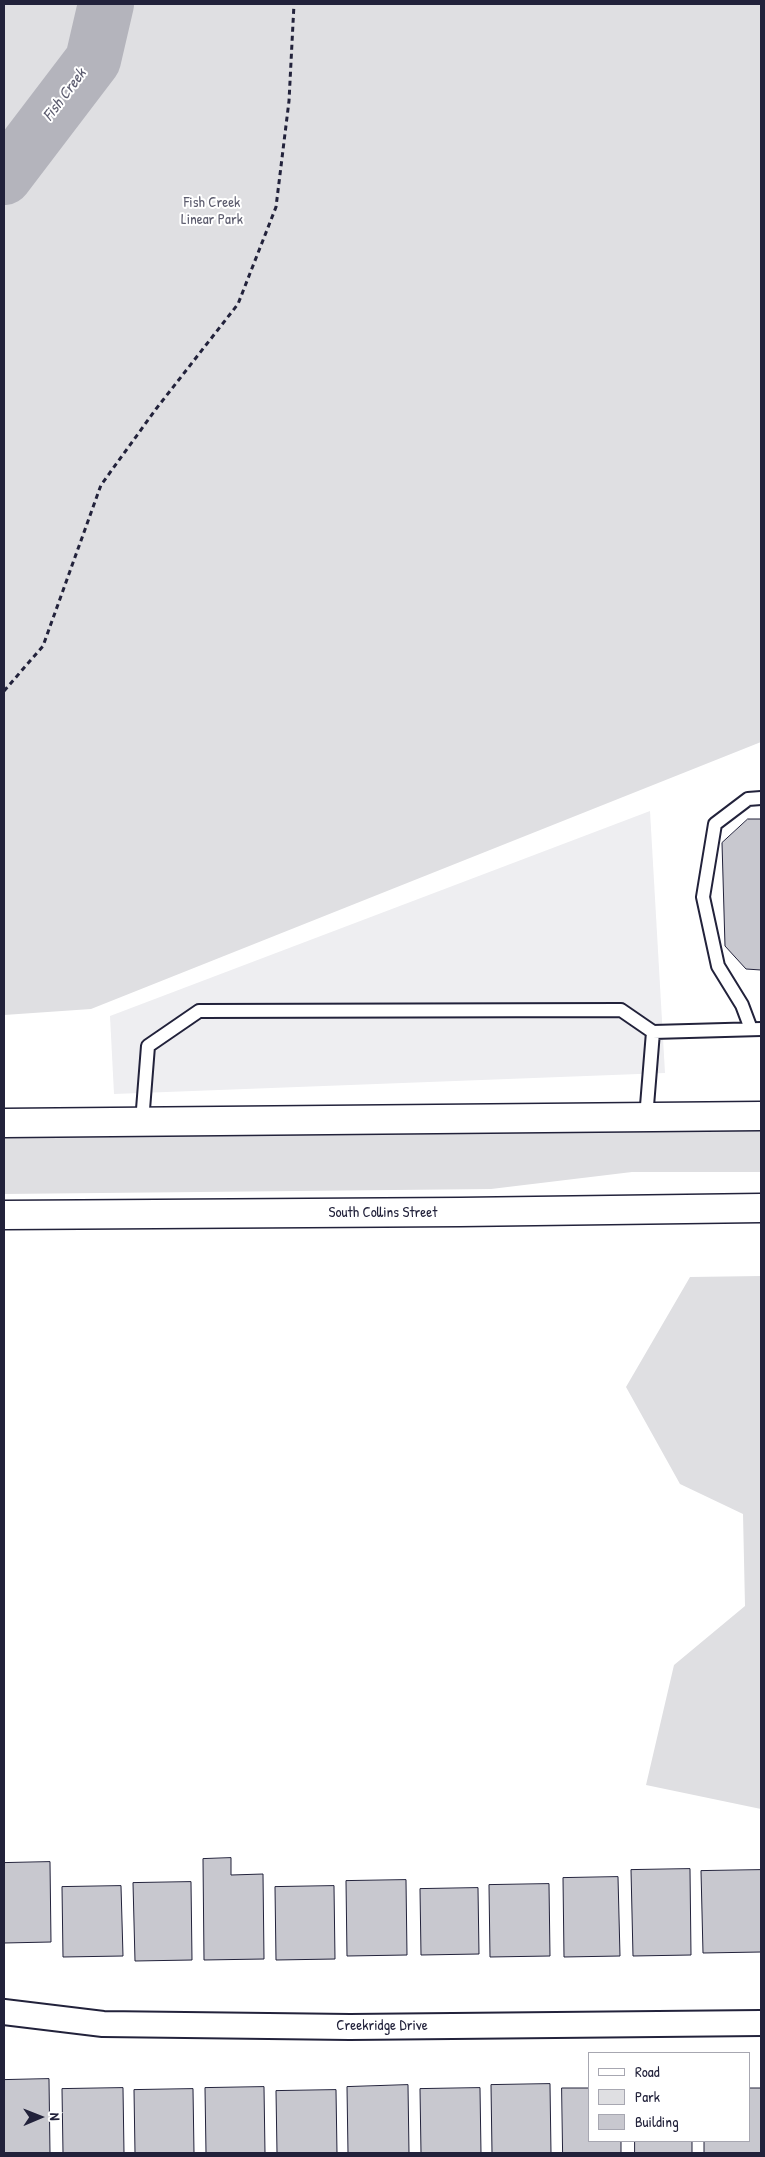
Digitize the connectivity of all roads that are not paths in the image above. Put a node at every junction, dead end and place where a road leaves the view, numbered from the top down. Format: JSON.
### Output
{"nodes":[{"id":1,"x":761,"y":798,"type":"edge"},
{"id":2,"x":756,"y":1029,"type":"edge"},
{"id":3,"x":653,"y":1032,"type":"junction"},
{"id":4,"x":761,"y":1116,"type":"edge"},
{"id":5,"x":646,"y":1118,"type":"junction"},
{"id":6,"x":142,"y":1122,"type":"junction"},
{"id":7,"x":4,"y":1123,"type":"edge"},
{"id":8,"x":761,"y":1208,"type":"edge"},
{"id":9,"x":4,"y":1215,"type":"edge"},
{"id":10,"x":4,"y":2012,"type":"edge"},
{"id":11,"x":761,"y":2023,"type":"edge"}],
"edges":[{"from":1,"to":2,"type":"lane"},
{"from":2,"to":3,"type":"lane"},
{"from":3,"to":5,"type":"lane"},
{"from":3,"to":6,"type":"lane"},
{"from":4,"to":5,"type":"main road"},
{"from":5,"to":6,"type":"main road"},
{"from":6,"to":7,"type":"main road"},
{"from":8,"to":9,"type":"main road","name":"South Collins Street"},
{"from":10,"to":11,"type":"street","name":"Creekridge Drive"}]}
